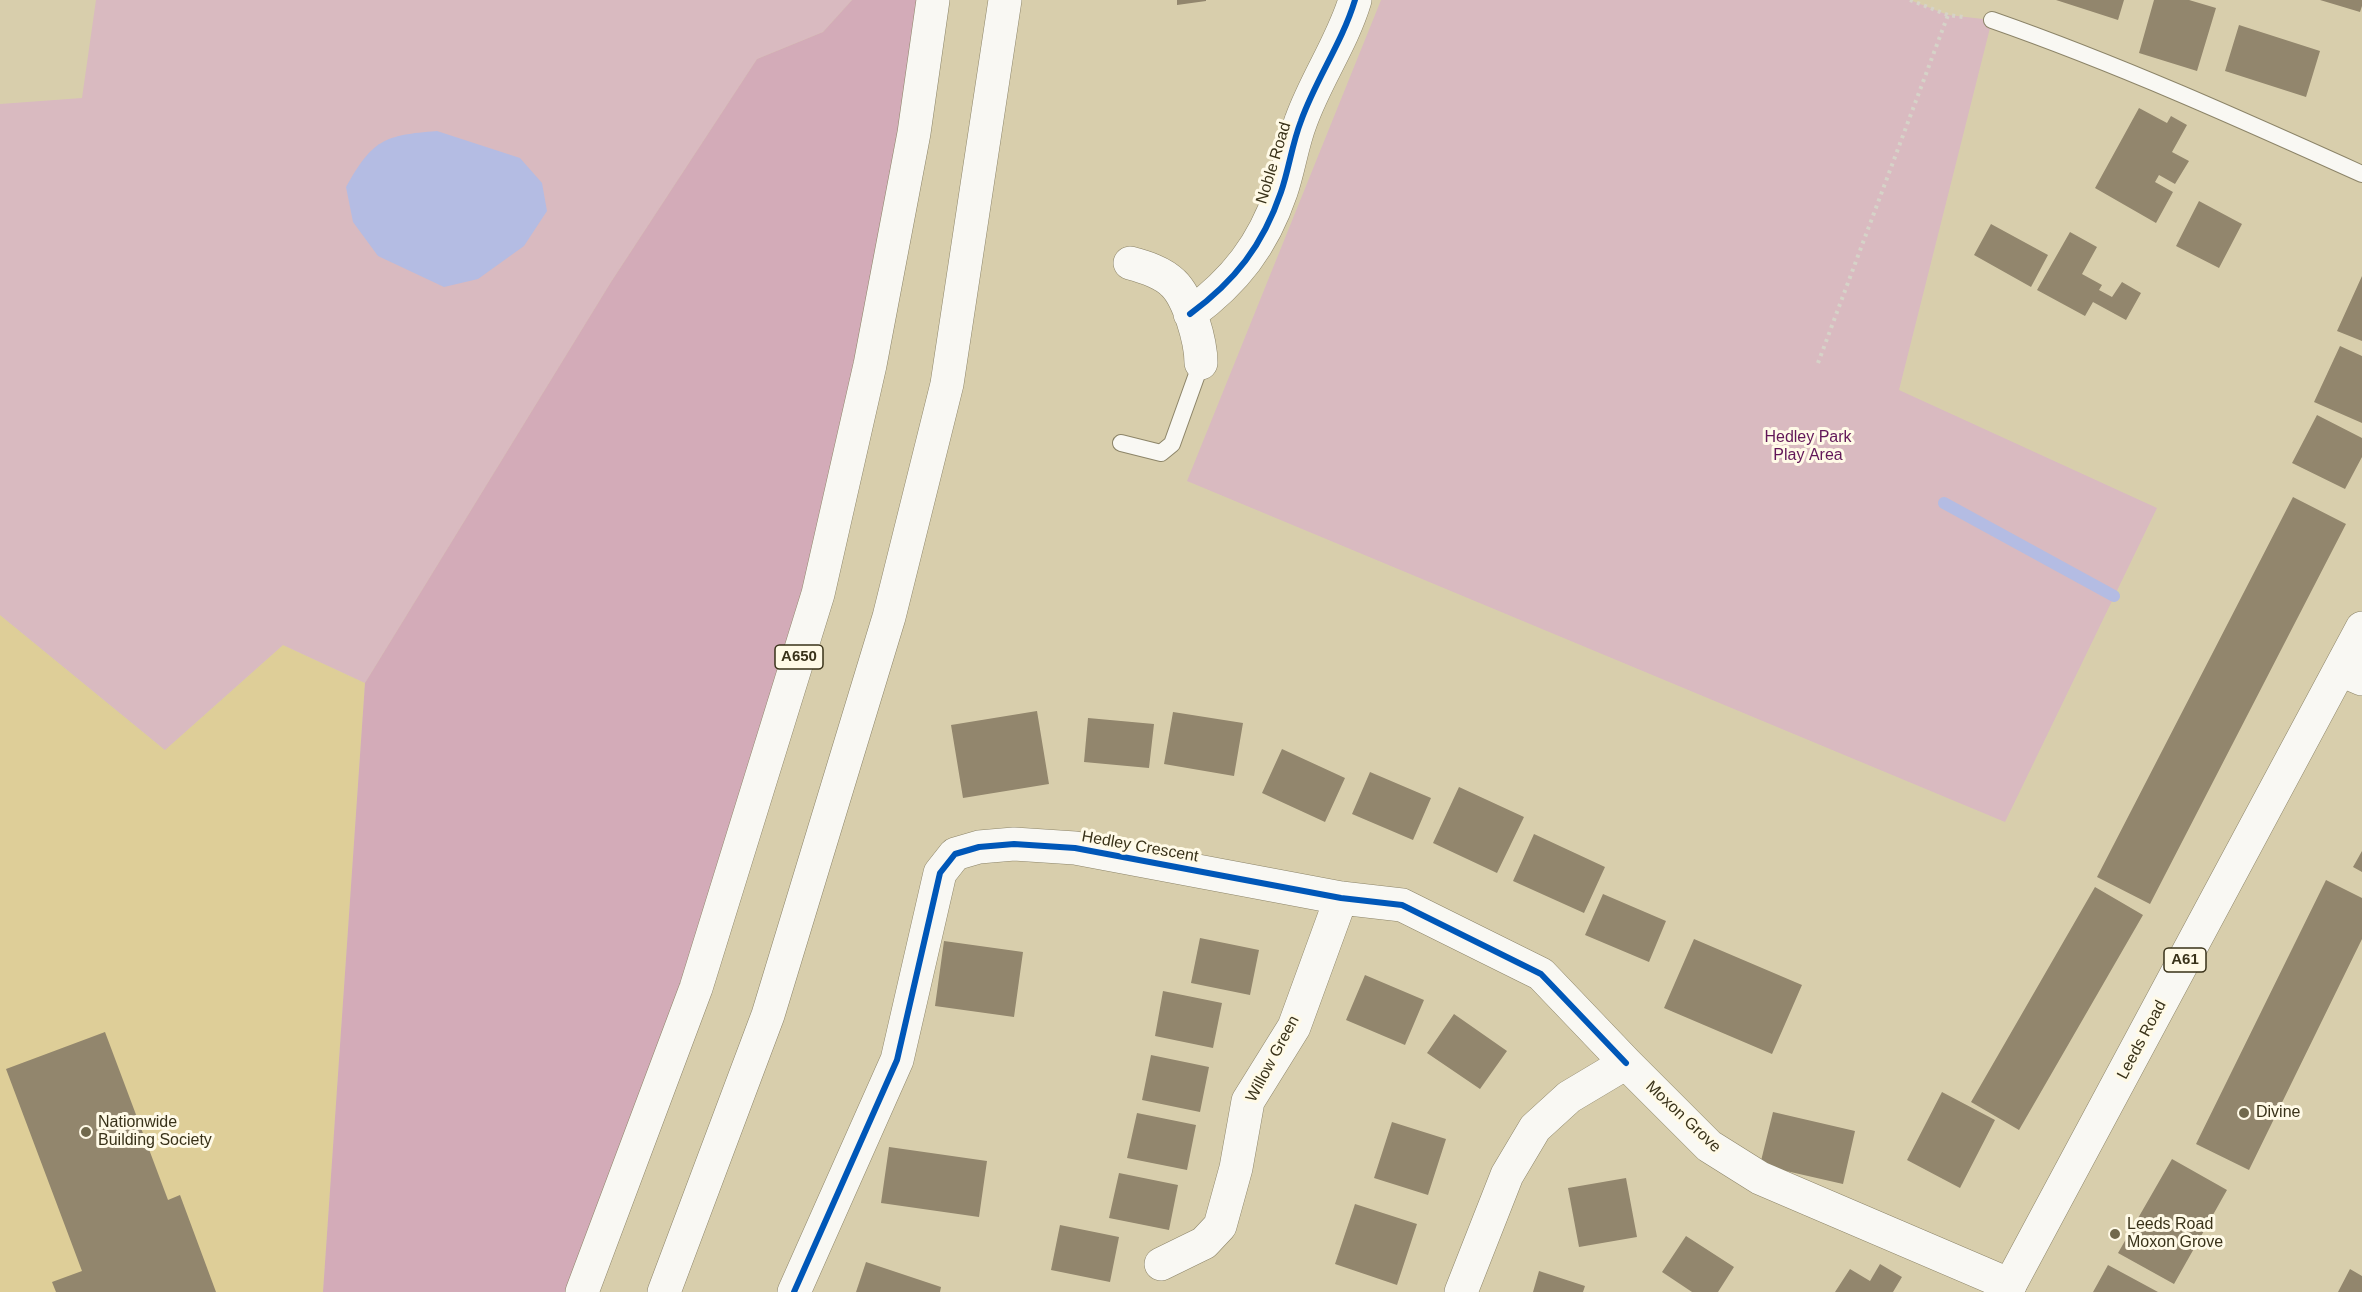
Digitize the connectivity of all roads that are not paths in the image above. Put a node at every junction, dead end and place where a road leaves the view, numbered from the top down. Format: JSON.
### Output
{"nodes":[{"id":1,"x":933,"y":0,"type":"edge"},
{"id":2,"x":1005,"y":0,"type":"edge"},
{"id":3,"x":1354,"y":0,"type":"edge"},
{"id":4,"x":1992,"y":20,"type":"road end"},
{"id":5,"x":2362,"y":174,"type":"edge"},
{"id":6,"x":1130,"y":263,"type":"dead end"},
{"id":7,"x":1190,"y":314,"type":"junction"},
{"id":8,"x":1201,"y":363,"type":"joint"},
{"id":9,"x":1121,"y":443,"type":"dead end"},
{"id":10,"x":2362,"y":628,"type":"edge"},
{"id":11,"x":2352,"y":674,"type":"edge"},
{"id":12,"x":1341,"y":898,"type":"junction"},
{"id":13,"x":1626,"y":1063,"type":"junction"},
{"id":14,"x":1161,"y":1264,"type":"dead end"},
{"id":15,"x":2008,"y":1289,"type":"edge"},
{"id":16,"x":582,"y":1292,"type":"edge"},
{"id":17,"x":664,"y":1292,"type":"edge"},
{"id":18,"x":794,"y":1292,"type":"edge"},
{"id":19,"x":1461,"y":1292,"type":"edge"}],
"edges":[{"from":1,"to":16,"type":"main road","number":"A650"},
{"from":2,"to":17,"type":"main road"},
{"from":3,"to":7,"type":"main road","name":"Noble Road"},
{"from":4,"to":5,"type":"lane"},
{"from":6,"to":7,"type":"main road"},
{"from":7,"to":8,"type":"main road"},
{"from":8,"to":9,"type":"lane"},
{"from":10,"to":11,"type":"main road","name":"Leeds Road","number":"A61"},
{"from":11,"to":15,"type":"main road","name":"Leeds Road","number":"A61"},
{"from":12,"to":13,"type":"main road","name":"Hedley Crescent"},
{"from":12,"to":14,"type":"main road","name":"Willow Green"},
{"from":12,"to":18,"type":"main road","name":"Hedley Crescent"},
{"from":13,"to":15,"type":"main road","name":"Moxon Grove"},
{"from":13,"to":19,"type":"main road"}]}
